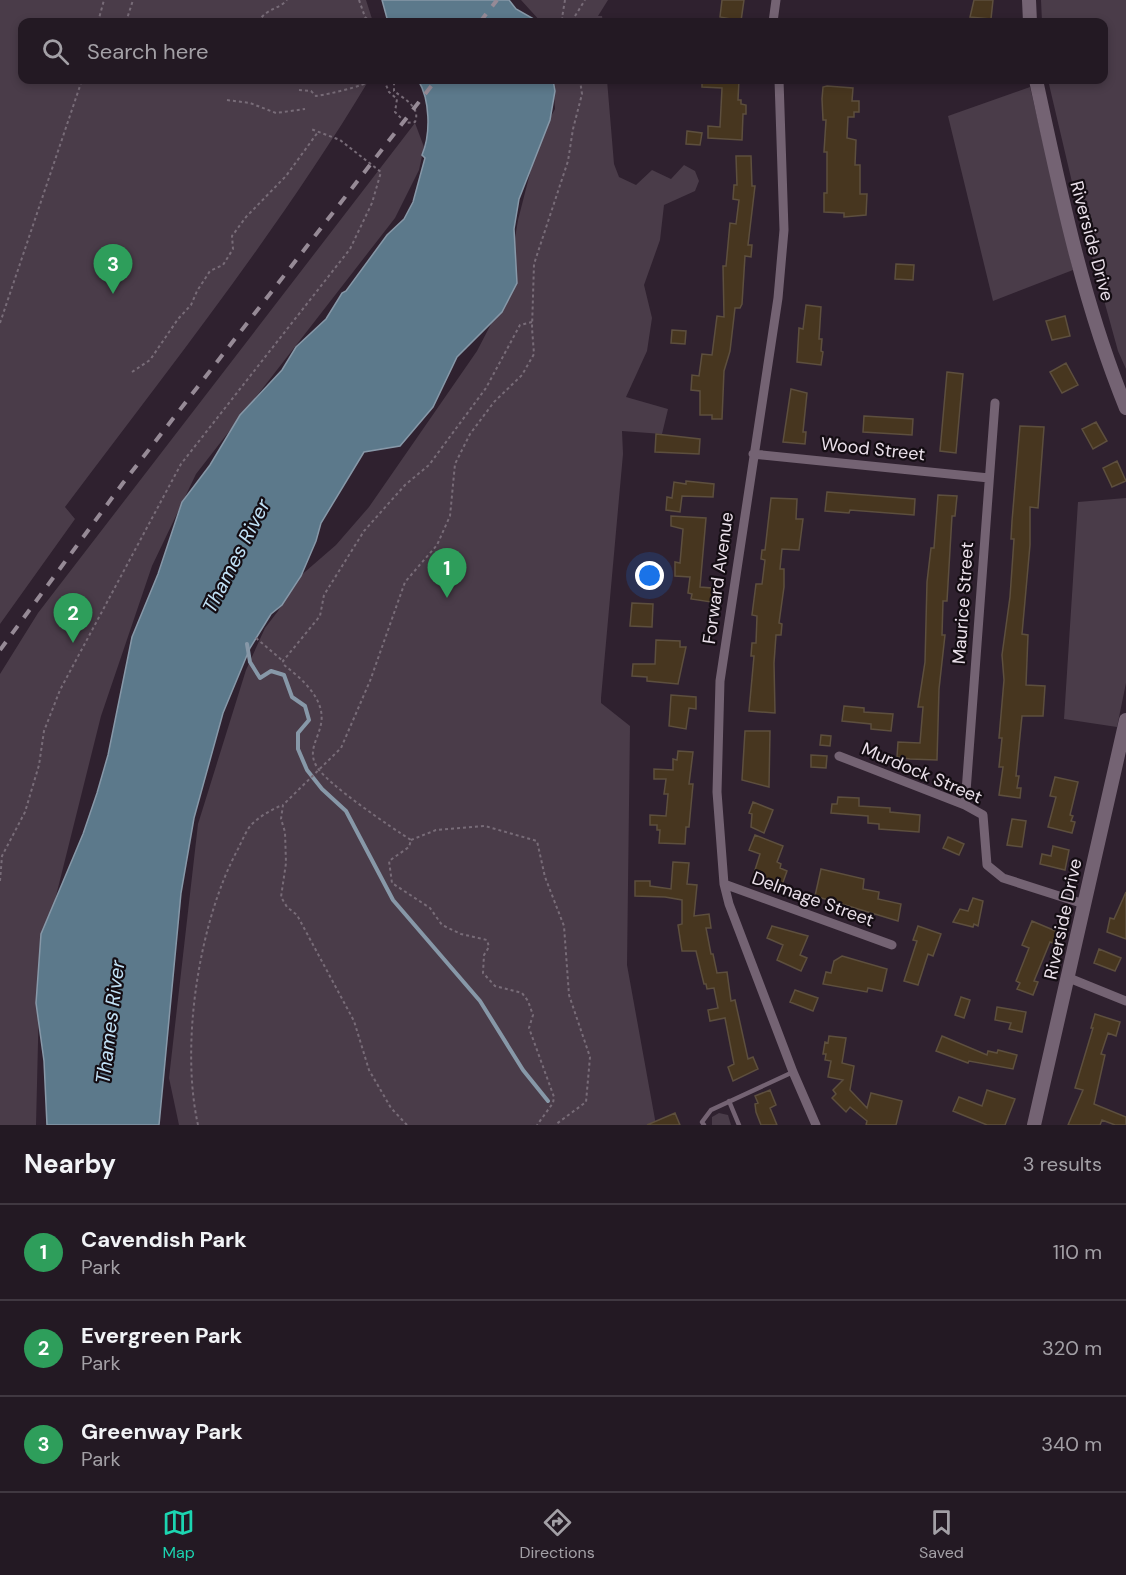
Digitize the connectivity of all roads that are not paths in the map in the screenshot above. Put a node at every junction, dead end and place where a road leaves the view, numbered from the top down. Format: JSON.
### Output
{"nodes":[{"id":1,"x":776,"y":0,"type":"edge"},
{"id":2,"x":1029,"y":0,"type":"edge"},
{"id":3,"x":774,"y":18,"type":"edge"},
{"id":4,"x":1030,"y":18,"type":"edge"},
{"id":5,"x":779,"y":84,"type":"edge"},
{"id":6,"x":1037,"y":84,"type":"edge"},
{"id":7,"x":994,"y":403,"type":"dead end"},
{"id":8,"x":1126,"y":408,"type":"edge"},
{"id":9,"x":753,"y":454,"type":"junction"},
{"id":10,"x":988,"y":478,"type":"junction"},
{"id":11,"x":1126,"y":720,"type":"edge"},
{"id":12,"x":839,"y":756,"type":"dead end"},
{"id":13,"x":1121,"y":770,"type":"edge"},
{"id":14,"x":965,"y":806,"type":"junction"},
{"id":15,"x":724,"y":884,"type":"junction"},
{"id":16,"x":1084,"y":904,"type":"junction"},
{"id":17,"x":892,"y":945,"type":"dead end"},
{"id":18,"x":1069,"y":978,"type":"junction"},
{"id":19,"x":1126,"y":1001,"type":"edge"},
{"id":20,"x":793,"y":1072,"type":"junction"},
{"id":21,"x":729,"y":1101,"type":"junction"},
{"id":22,"x":704,"y":1125,"type":"edge"},
{"id":23,"x":739,"y":1125,"type":"edge"},
{"id":24,"x":816,"y":1125,"type":"edge"},
{"id":25,"x":1034,"y":1125,"type":"edge"}],
"edges":[{"from":1,"to":3,"type":"street"},
{"from":2,"to":4,"type":"main road"},
{"from":5,"to":9,"type":"street","name":"Forward Avenue"},
{"from":6,"to":8,"type":"main road","name":"Riverside Drive"},
{"from":7,"to":10,"type":"street","name":"Maurice Street"},
{"from":9,"to":10,"type":"street","name":"Wood Street"},
{"from":9,"to":15,"type":"street","name":"Forward Avenue"},
{"from":10,"to":14,"type":"street","name":"Maurice Street"},
{"from":11,"to":13,"type":"main road","name":"Riverside Drive"},
{"from":12,"to":14,"type":"street","name":"Murdock Street"},
{"from":13,"to":16,"type":"main road","name":"Riverside Drive"},
{"from":14,"to":16,"type":"street","name":"Murdock Street"},
{"from":15,"to":17,"type":"street","name":"Delmage Street"},
{"from":15,"to":20,"type":"street","name":"Forward Avenue"},
{"from":16,"to":18,"type":"main road","name":"Riverside Drive"},
{"from":18,"to":19,"type":"street"},
{"from":18,"to":25,"type":"main road","name":"Riverside Drive"},
{"from":20,"to":21,"type":"lane"},
{"from":20,"to":24,"type":"street","name":"Forward Avenue"},
{"from":21,"to":22,"type":"lane"},
{"from":21,"to":23,"type":"lane"}]}
